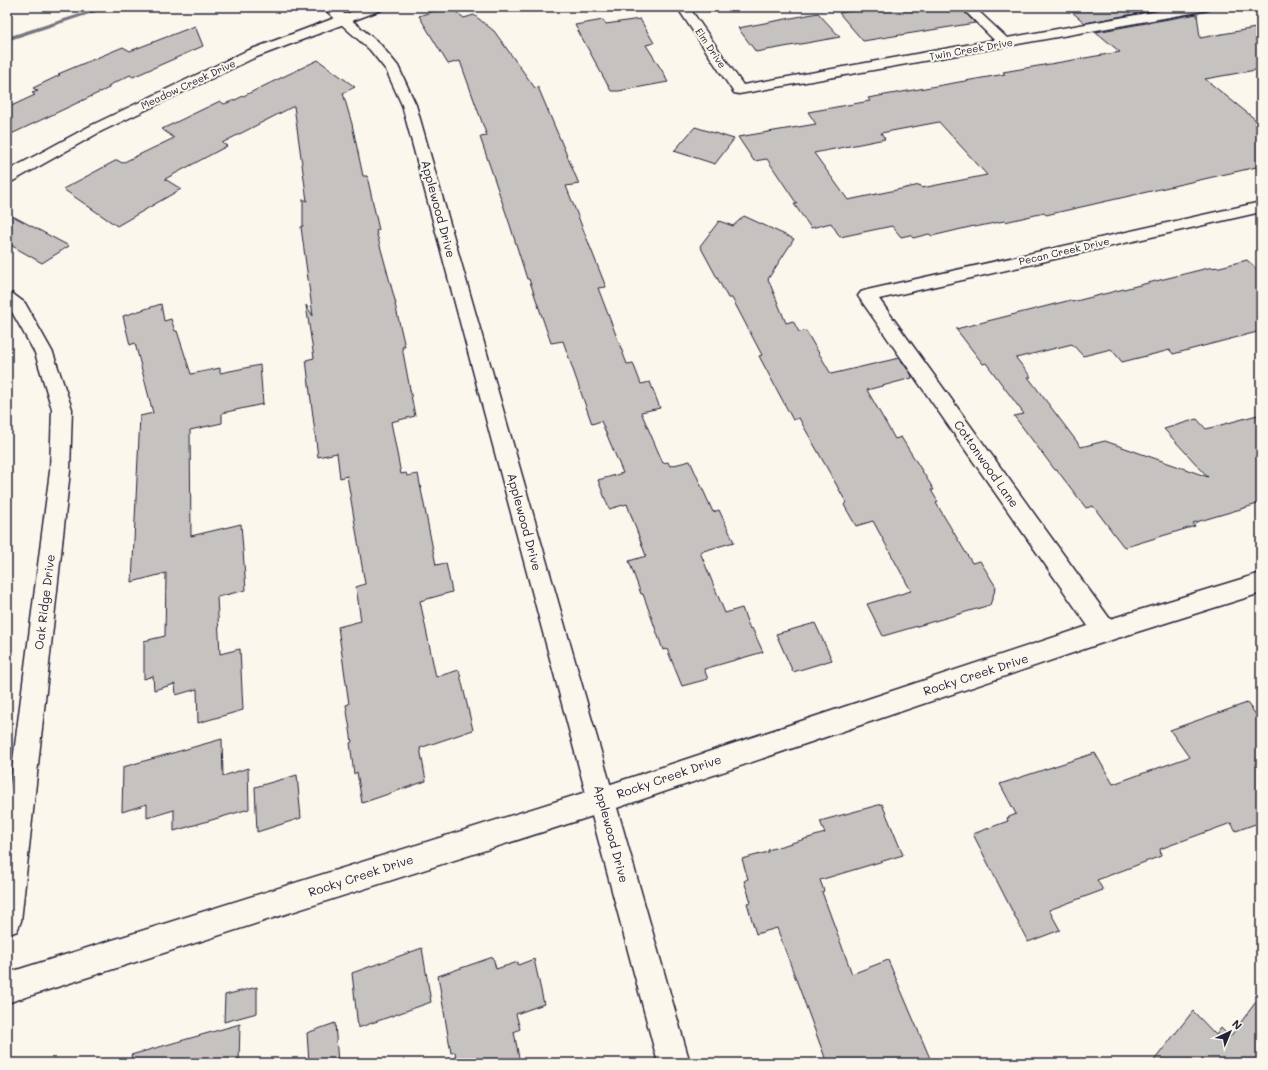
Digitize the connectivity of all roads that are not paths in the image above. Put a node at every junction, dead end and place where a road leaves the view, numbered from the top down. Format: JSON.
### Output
{"nodes":[{"id":1,"x":376,"y":7,"type":"edge"},
{"id":2,"x":683,"y":7,"type":"edge"},
{"id":3,"x":967,"y":7,"type":"edge"},
{"id":4,"x":1203,"y":7,"type":"edge"},
{"id":5,"x":335,"y":13,"type":"edge"},
{"id":6,"x":1004,"y":43,"type":"junction"},
{"id":7,"x":739,"y":90,"type":"joint"},
{"id":8,"x":7,"y":178,"type":"edge"},
{"id":9,"x":1261,"y":207,"type":"edge"},
{"id":10,"x":867,"y":296,"type":"joint"},
{"id":11,"x":7,"y":298,"type":"edge"},
{"id":12,"x":1261,"y":583,"type":"edge"},
{"id":13,"x":1105,"y":632,"type":"junction"},
{"id":14,"x":602,"y":800,"type":"junction"},
{"id":15,"x":7,"y":921,"type":"edge"},
{"id":16,"x":7,"y":988,"type":"edge"},
{"id":17,"x":674,"y":1063,"type":"edge"}],
"edges":[{"from":1,"to":5,"type":"street","name":"Meadow Creek Drive"},
{"from":2,"to":7,"type":"street","name":"Elm Drive"},
{"from":3,"to":6,"type":"street"},
{"from":4,"to":6,"type":"street","name":"Twin Creek Drive"},
{"from":5,"to":8,"type":"street","name":"Meadow Creek Drive"},
{"from":5,"to":14,"type":"street","name":"Applewood Drive"},
{"from":6,"to":7,"type":"street","name":"Twin Creek Drive"},
{"from":9,"to":10,"type":"street","name":"Pecan Creek Drive"},
{"from":10,"to":13,"type":"street","name":"Cottonwood Lane"},
{"from":11,"to":15,"type":"street","name":"Oak Ridge Drive"},
{"from":12,"to":13,"type":"street","name":"Rocky Creek Drive"},
{"from":13,"to":14,"type":"street","name":"Rocky Creek Drive"},
{"from":14,"to":16,"type":"street","name":"Rocky Creek Drive"},
{"from":14,"to":17,"type":"street","name":"Applewood Drive"}]}
